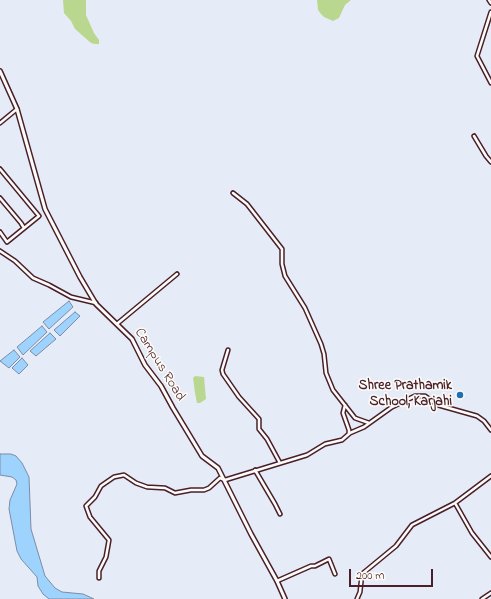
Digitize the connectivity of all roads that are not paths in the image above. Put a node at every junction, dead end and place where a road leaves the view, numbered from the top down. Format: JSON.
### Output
{"nodes":[{"id":1,"x":489,"y":0,"type":"edge"},
{"id":2,"x":491,"y":3,"type":"edge"},
{"id":3,"x":491,"y":12,"type":"edge"},
{"id":4,"x":0,"y":71,"type":"edge"},
{"id":5,"x":491,"y":83,"type":"edge"},
{"id":6,"x":17,"y":109,"type":"junction"},
{"id":7,"x":0,"y":123,"type":"edge"},
{"id":8,"x":474,"y":136,"type":"dead end"},
{"id":9,"x":491,"y":162,"type":"edge"},
{"id":10,"x":0,"y":169,"type":"edge"},
{"id":11,"x":233,"y":193,"type":"dead end"},
{"id":12,"x":0,"y":198,"type":"edge"},
{"id":13,"x":24,"y":228,"type":"junction"},
{"id":14,"x":0,"y":232,"type":"edge"},
{"id":15,"x":0,"y":251,"type":"edge"},
{"id":16,"x":177,"y":274,"type":"dead end"},
{"id":17,"x":96,"y":304,"type":"junction"},
{"id":18,"x":118,"y":323,"type":"junction"},
{"id":19,"x":228,"y":350,"type":"dead end"},
{"id":20,"x":345,"y":404,"type":"junction"},
{"id":21,"x":369,"y":423,"type":"junction"},
{"id":22,"x":491,"y":430,"type":"edge"},
{"id":23,"x":348,"y":434,"type":"junction"},
{"id":24,"x":280,"y":463,"type":"junction"},
{"id":25,"x":255,"y":470,"type":"junction"},
{"id":26,"x":491,"y":476,"type":"edge"},
{"id":27,"x":225,"y":480,"type":"junction"},
{"id":28,"x":455,"y":503,"type":"junction"},
{"id":29,"x":280,"y":514,"type":"dead end"},
{"id":30,"x":491,"y":557,"type":"edge"},
{"id":31,"x":335,"y":574,"type":"dead end"},
{"id":32,"x":98,"y":578,"type":"dead end"},
{"id":33,"x":277,"y":581,"type":"junction"},
{"id":34,"x":491,"y":593,"type":"edge"},
{"id":35,"x":359,"y":598,"type":"edge"},
{"id":36,"x":285,"y":599,"type":"edge"},
{"id":37,"x":482,"y":599,"type":"edge"}],
"edges":[{"from":1,"to":2,"type":"street"},
{"from":3,"to":5,"type":"street"},
{"from":4,"to":6,"type":"street","name":"Campus Road"},
{"from":6,"to":7,"type":"street"},
{"from":6,"to":17,"type":"street","name":"Campus Road"},
{"from":8,"to":9,"type":"street"},
{"from":10,"to":13,"type":"street"},
{"from":11,"to":20,"type":"street"},
{"from":12,"to":13,"type":"street"},
{"from":13,"to":14,"type":"street"},
{"from":15,"to":17,"type":"street"},
{"from":16,"to":18,"type":"street"},
{"from":17,"to":18,"type":"street","name":"Campus Road"},
{"from":18,"to":27,"type":"street","name":"Campus Road"},
{"from":19,"to":24,"type":"street"},
{"from":20,"to":21,"type":"street"},
{"from":20,"to":23,"type":"street"},
{"from":21,"to":22,"type":"street"},
{"from":21,"to":23,"type":"street"},
{"from":23,"to":24,"type":"street"},
{"from":24,"to":25,"type":"street"},
{"from":25,"to":27,"type":"street"},
{"from":25,"to":29,"type":"street"},
{"from":26,"to":28,"type":"street"},
{"from":27,"to":32,"type":"street"},
{"from":27,"to":33,"type":"street","name":"Campus Road"},
{"from":28,"to":30,"type":"street"},
{"from":28,"to":35,"type":"street"},
{"from":31,"to":33,"type":"street"},
{"from":33,"to":36,"type":"street","name":"Campus Road"},
{"from":34,"to":37,"type":"street"}]}
